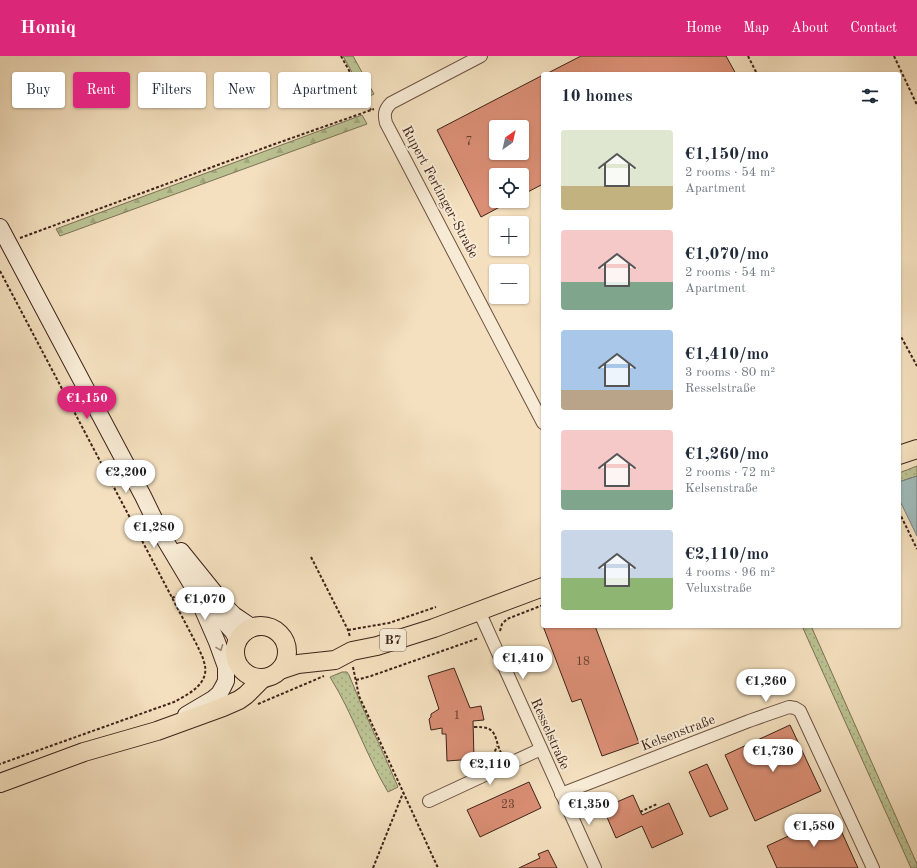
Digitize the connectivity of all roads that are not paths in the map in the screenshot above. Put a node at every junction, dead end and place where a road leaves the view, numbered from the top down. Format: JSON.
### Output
{"nodes":[{"id":1,"x":481,"y":56,"type":"edge"},
{"id":2,"x":0,"y":227,"type":"edge"},
{"id":3,"x":541,"y":419,"type":"edge"},
{"id":4,"x":917,"y":449,"type":"edge"},
{"id":5,"x":901,"y":454,"type":"edge"},
{"id":6,"x":143,"y":496,"type":"junction"},
{"id":7,"x":193,"y":587,"type":"junction"},
{"id":8,"x":541,"y":588,"type":"edge"},
{"id":9,"x":479,"y":611,"type":"junction"},
{"id":10,"x":253,"y":628,"type":"junction"},
{"id":11,"x":238,"y":641,"type":"junction"},
{"id":12,"x":285,"y":644,"type":"junction"},
{"id":13,"x":352,"y":651,"type":"junction"},
{"id":14,"x":241,"y":668,"type":"junction"},
{"id":15,"x":280,"y":670,"type":"junction"},
{"id":16,"x":263,"y":678,"type":"junction"},
{"id":17,"x":223,"y":707,"type":"junction"},
{"id":18,"x":157,"y":730,"type":"junction"},
{"id":19,"x":541,"y":749,"type":"junction"},
{"id":20,"x":0,"y":783,"type":"edge"},
{"id":21,"x":561,"y":794,"type":"junction"},
{"id":22,"x":429,"y":801,"type":"dead end"},
{"id":23,"x":596,"y":868,"type":"edge"},
{"id":24,"x":873,"y":868,"type":"edge"}],
"edges":[{"from":1,"to":3,"type":"street","name":"Rupert Fertinger-Straße"},
{"from":2,"to":6,"type":"main road"},
{"from":4,"to":5,"type":"main road"},
{"from":6,"to":7,"type":"main road"},
{"from":6,"to":10,"type":"main road"},
{"from":7,"to":11,"type":"main road"},
{"from":7,"to":18,"type":"main road","one_way":true},
{"from":8,"to":9,"type":"main road","number":"B7"},
{"from":9,"to":13,"type":"main road","number":"B7"},
{"from":9,"to":19,"type":"street","name":"Resselstraße"},
{"from":10,"to":11,"type":"main road"},
{"from":10,"to":12,"type":"main road","number":"B7"},
{"from":11,"to":14,"type":"main road"},
{"from":12,"to":13,"type":"main road","number":"B7"},
{"from":12,"to":15,"type":"main road"},
{"from":13,"to":15,"type":"main road","number":"B7"},
{"from":14,"to":16,"type":"main road"},
{"from":14,"to":17,"type":"main road"},
{"from":15,"to":16,"type":"main road","number":"B7"},
{"from":16,"to":17,"type":"main road","number":"B7"},
{"from":17,"to":18,"type":"main road","number":"B7"},
{"from":18,"to":20,"type":"main road","number":"B7"},
{"from":19,"to":21,"type":"street","name":"Resselstraße"},
{"from":19,"to":22,"type":"street"},
{"from":21,"to":23,"type":"street","name":"Resselstraße"},
{"from":21,"to":24,"type":"street","name":"Kelsenstraße"}]}
